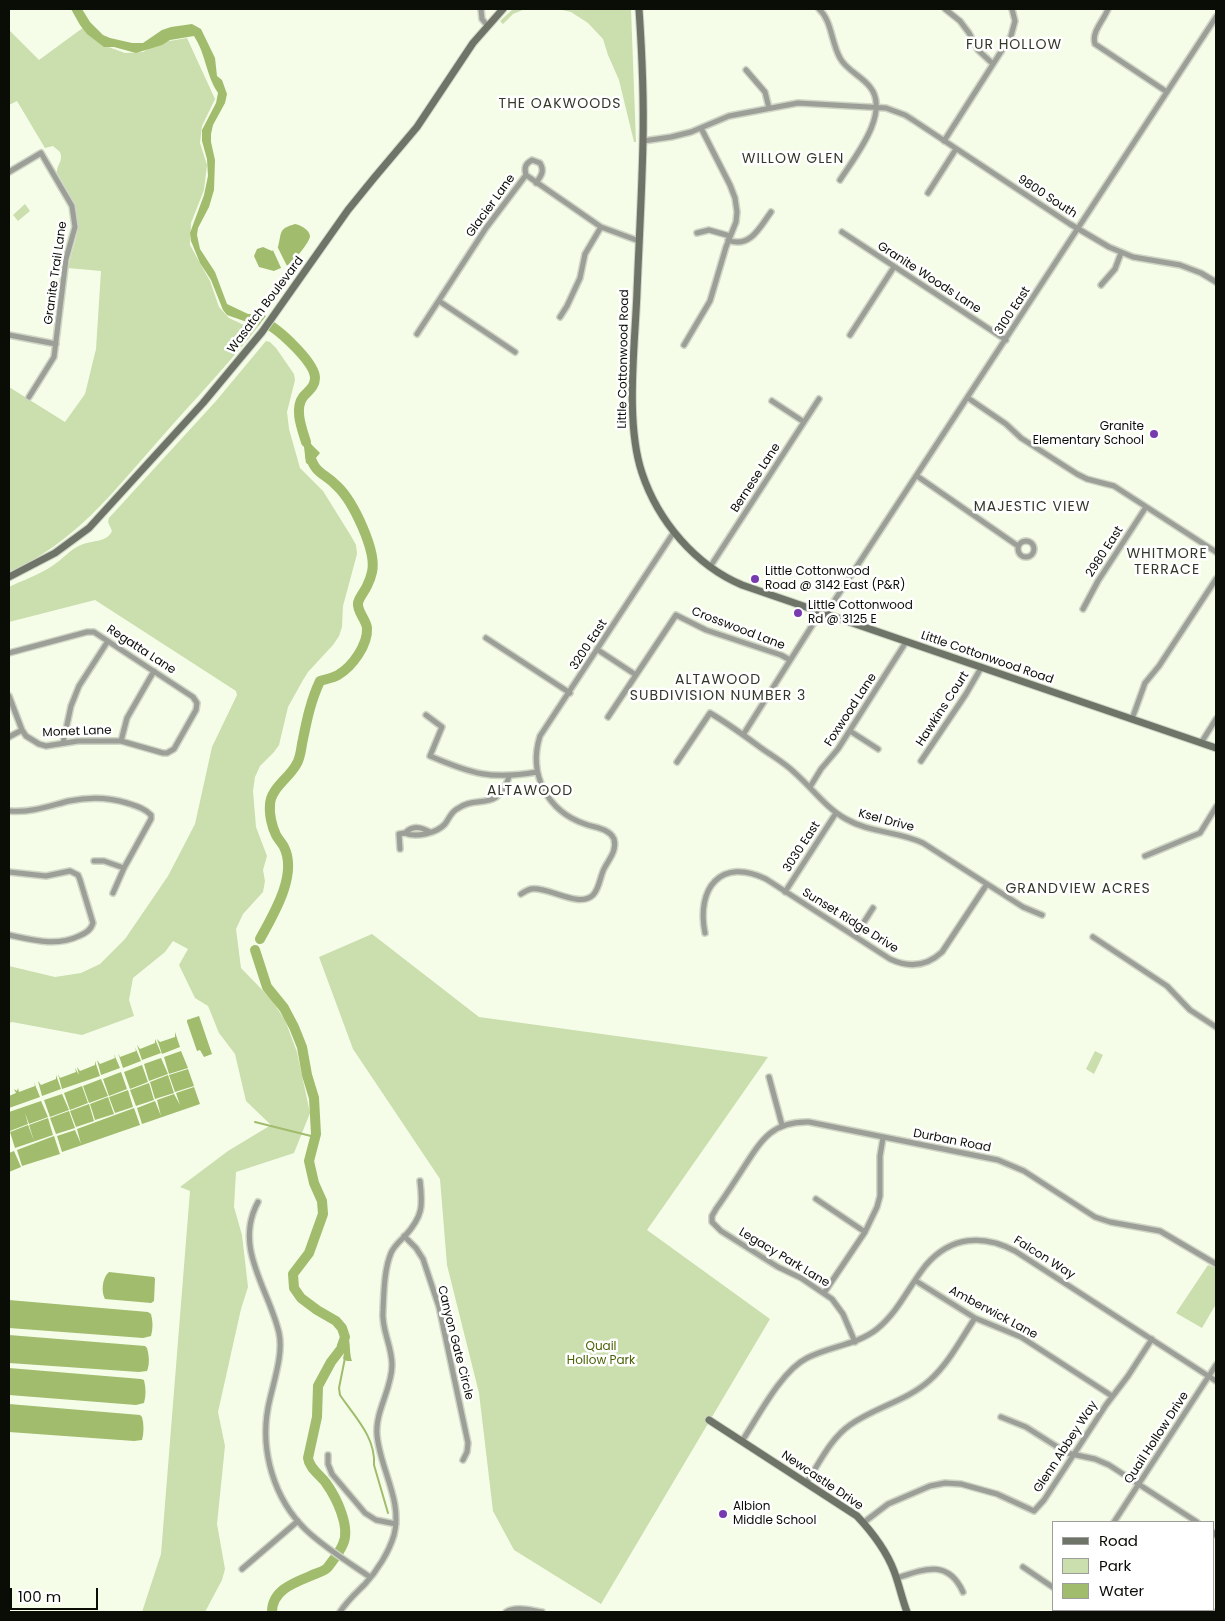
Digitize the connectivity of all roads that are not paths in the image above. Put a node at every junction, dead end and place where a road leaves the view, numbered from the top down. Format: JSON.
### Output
{"nodes":[{"id":1,"x":481,"y":9,"type":"edge"},
{"id":2,"x":503,"y":9,"type":"edge"},
{"id":3,"x":639,"y":9,"type":"edge"},
{"id":4,"x":819,"y":9,"type":"edge"},
{"id":5,"x":945,"y":9,"type":"edge"},
{"id":6,"x":1012,"y":9,"type":"edge"},
{"id":7,"x":1108,"y":9,"type":"edge"},
{"id":8,"x":1216,"y":17,"type":"edge"},
{"id":9,"x":487,"y":25,"type":"junction"},
{"id":10,"x":993,"y":64,"type":"junction"},
{"id":11,"x":746,"y":70,"type":"dead end"},
{"id":12,"x":1168,"y":92,"type":"junction"},
{"id":13,"x":877,"y":107,"type":"junction"},
{"id":14,"x":770,"y":108,"type":"junction"},
{"id":15,"x":701,"y":128,"type":"junction"},
{"id":16,"x":643,"y":141,"type":"junction"},
{"id":17,"x":944,"y":141,"type":"junction"},
{"id":18,"x":956,"y":149,"type":"junction"},
{"id":19,"x":9,"y":172,"type":"edge"},
{"id":20,"x":526,"y":175,"type":"junction"},
{"id":21,"x":840,"y":180,"type":"dead end"},
{"id":22,"x":536,"y":183,"type":"junction"},
{"id":23,"x":928,"y":193,"type":"dead end"},
{"id":24,"x":771,"y":212,"type":"dead end"},
{"id":25,"x":601,"y":227,"type":"junction"},
{"id":26,"x":1079,"y":228,"type":"junction"},
{"id":27,"x":696,"y":232,"type":"dead end"},
{"id":28,"x":842,"y":232,"type":"dead end"},
{"id":29,"x":729,"y":238,"type":"junction"},
{"id":30,"x":638,"y":241,"type":"junction"},
{"id":31,"x":1121,"y":254,"type":"junction"},
{"id":32,"x":894,"y":267,"type":"junction"},
{"id":33,"x":1216,"y":282,"type":"edge"},
{"id":34,"x":1101,"y":285,"type":"dead end"},
{"id":35,"x":439,"y":301,"type":"junction"},
{"id":36,"x":560,"y":317,"type":"dead end"},
{"id":37,"x":417,"y":334,"type":"dead end"},
{"id":38,"x":9,"y":335,"type":"edge"},
{"id":39,"x":850,"y":335,"type":"dead end"},
{"id":40,"x":1006,"y":340,"type":"junction"},
{"id":41,"x":56,"y":344,"type":"junction"},
{"id":42,"x":684,"y":345,"type":"dead end"},
{"id":43,"x":515,"y":352,"type":"dead end"},
{"id":44,"x":29,"y":397,"type":"dead end"},
{"id":45,"x":968,"y":398,"type":"junction"},
{"id":46,"x":819,"y":399,"type":"dead end"},
{"id":47,"x":772,"y":401,"type":"dead end"},
{"id":48,"x":804,"y":422,"type":"junction"},
{"id":49,"x":917,"y":476,"type":"junction"},
{"id":50,"x":1146,"y":507,"type":"junction"},
{"id":51,"x":674,"y":532,"type":"junction"},
{"id":52,"x":1018,"y":546,"type":"dead end"},
{"id":53,"x":1216,"y":552,"type":"edge"},
{"id":54,"x":710,"y":567,"type":"junction"},
{"id":55,"x":9,"y":577,"type":"edge"},
{"id":56,"x":1216,"y":579,"type":"edge"},
{"id":57,"x":1083,"y":609,"type":"dead end"},
{"id":58,"x":823,"y":614,"type":"junction"},
{"id":59,"x":486,"y":638,"type":"dead end"},
{"id":60,"x":108,"y":641,"type":"junction"},
{"id":61,"x":906,"y":642,"type":"junction"},
{"id":62,"x":598,"y":650,"type":"junction"},
{"id":63,"x":9,"y":653,"type":"edge"},
{"id":64,"x":790,"y":660,"type":"junction"},
{"id":65,"x":981,"y":668,"type":"junction"},
{"id":66,"x":154,"y":671,"type":"junction"},
{"id":67,"x":636,"y":675,"type":"junction"},
{"id":68,"x":570,"y":692,"type":"junction"},
{"id":69,"x":9,"y":696,"type":"edge"},
{"id":70,"x":197,"y":703,"type":"joint"},
{"id":71,"x":426,"y":715,"type":"dead end"},
{"id":72,"x":608,"y":717,"type":"dead end"},
{"id":73,"x":1132,"y":719,"type":"junction"},
{"id":74,"x":1216,"y":719,"type":"edge"},
{"id":75,"x":22,"y":730,"type":"junction"},
{"id":76,"x":850,"y":730,"type":"junction"},
{"id":77,"x":743,"y":734,"type":"junction"},
{"id":78,"x":9,"y":736,"type":"edge"},
{"id":79,"x":121,"y":741,"type":"junction"},
{"id":80,"x":63,"y":743,"type":"junction"},
{"id":81,"x":1201,"y":743,"type":"junction"},
{"id":82,"x":1216,"y":748,"type":"edge"},
{"id":83,"x":878,"y":749,"type":"dead end"},
{"id":84,"x":921,"y":761,"type":"dead end"},
{"id":85,"x":677,"y":762,"type":"dead end"},
{"id":86,"x":537,"y":772,"type":"junction"},
{"id":87,"x":509,"y":776,"type":"junction"},
{"id":88,"x":810,"y":787,"type":"junction"},
{"id":89,"x":1216,"y":807,"type":"edge"},
{"id":90,"x":9,"y":810,"type":"edge"},
{"id":91,"x":836,"y":813,"type":"junction"},
{"id":92,"x":400,"y":849,"type":"dead end"},
{"id":93,"x":1145,"y":856,"type":"dead end"},
{"id":94,"x":94,"y":861,"type":"dead end"},
{"id":95,"x":124,"y":868,"type":"junction"},
{"id":96,"x":9,"y":872,"type":"edge"},
{"id":97,"x":986,"y":884,"type":"junction"},
{"id":98,"x":113,"y":892,"type":"dead end"},
{"id":99,"x":785,"y":892,"type":"junction"},
{"id":100,"x":521,"y":894,"type":"dead end"},
{"id":101,"x":873,"y":908,"type":"dead end"},
{"id":102,"x":1042,"y":915,"type":"dead end"},
{"id":103,"x":705,"y":933,"type":"dead end"},
{"id":104,"x":9,"y":935,"type":"edge"},
{"id":105,"x":855,"y":936,"type":"junction"},
{"id":106,"x":1093,"y":937,"type":"dead end"},
{"id":107,"x":1216,"y":1027,"type":"edge"},
{"id":108,"x":769,"y":1077,"type":"dead end"},
{"id":109,"x":782,"y":1125,"type":"junction"},
{"id":110,"x":883,"y":1138,"type":"junction"},
{"id":111,"x":420,"y":1181,"type":"dead end"},
{"id":112,"x":816,"y":1199,"type":"dead end"},
{"id":113,"x":258,"y":1202,"type":"dead end"},
{"id":114,"x":865,"y":1232,"type":"junction"},
{"id":115,"x":404,"y":1236,"type":"junction"},
{"id":116,"x":1216,"y":1264,"type":"edge"},
{"id":117,"x":916,"y":1281,"type":"junction"},
{"id":118,"x":824,"y":1293,"type":"junction"},
{"id":119,"x":975,"y":1318,"type":"junction"},
{"id":120,"x":1152,"y":1339,"type":"junction"},
{"id":121,"x":855,"y":1342,"type":"junction"},
{"id":122,"x":1216,"y":1365,"type":"edge"},
{"id":123,"x":1209,"y":1376,"type":"junction"},
{"id":124,"x":1216,"y":1381,"type":"edge"},
{"id":125,"x":1112,"y":1396,"type":"junction"},
{"id":126,"x":1001,"y":1417,"type":"dead end"},
{"id":127,"x":709,"y":1420,"type":"dead end"},
{"id":128,"x":742,"y":1442,"type":"junction"},
{"id":129,"x":328,"y":1455,"type":"dead end"},
{"id":130,"x":1074,"y":1455,"type":"junction"},
{"id":131,"x":464,"y":1460,"type":"dead end"},
{"id":132,"x":806,"y":1483,"type":"junction"},
{"id":133,"x":1138,"y":1484,"type":"junction"},
{"id":134,"x":298,"y":1521,"type":"junction"},
{"id":135,"x":1115,"y":1521,"type":"edge"},
{"id":136,"x":1195,"y":1521,"type":"edge"},
{"id":137,"x":863,"y":1523,"type":"junction"},
{"id":138,"x":396,"y":1524,"type":"junction"},
{"id":139,"x":1023,"y":1567,"type":"dead end"},
{"id":140,"x":242,"y":1570,"type":"dead end"},
{"id":141,"x":370,"y":1577,"type":"junction"},
{"id":142,"x":897,"y":1578,"type":"junction"},
{"id":143,"x":1052,"y":1587,"type":"edge"},
{"id":144,"x":963,"y":1592,"type":"dead end"},
{"id":145,"x":507,"y":1611,"type":"edge"},
{"id":146,"x":340,"y":1612,"type":"edge"},
{"id":147,"x":542,"y":1612,"type":"edge"},
{"id":148,"x":907,"y":1612,"type":"edge"}],
"edges":[{"from":1,"to":9,"type":"street"},
{"from":2,"to":9,"type":"main road","name":"Wasatch Boulevard"},
{"from":3,"to":16,"type":"main road","name":"Little Cottonwood Road"},
{"from":4,"to":13,"type":"street"},
{"from":5,"to":10,"type":"street"},
{"from":6,"to":10,"type":"street"},
{"from":7,"to":12,"type":"street"},
{"from":8,"to":12,"type":"street","name":"3100 East"},
{"from":9,"to":55,"type":"main road","name":"Wasatch Boulevard"},
{"from":10,"to":17,"type":"street"},
{"from":11,"to":14,"type":"street"},
{"from":12,"to":26,"type":"street","name":"3100 East"},
{"from":13,"to":14,"type":"street","name":"9800 South"},
{"from":13,"to":17,"type":"street","name":"9800 South"},
{"from":13,"to":21,"type":"street"},
{"from":14,"to":15,"type":"street","name":"9800 South"},
{"from":15,"to":16,"type":"street","name":"9800 South"},
{"from":15,"to":29,"type":"street"},
{"from":16,"to":30,"type":"main road","name":"Little Cottonwood Road"},
{"from":17,"to":18,"type":"street","name":"9800 South"},
{"from":18,"to":23,"type":"street"},
{"from":18,"to":26,"type":"street","name":"9800 South"},
{"from":19,"to":41,"type":"street","name":"Granite Trail Lane"},
{"from":20,"to":22,"type":"street","name":"Glacier Lane"},
{"from":20,"to":22,"type":"street"},
{"from":20,"to":35,"type":"street","name":"Glacier Lane"},
{"from":22,"to":25,"type":"street","name":"Glacier Lane"},
{"from":24,"to":29,"type":"street"},
{"from":25,"to":30,"type":"street","name":"Glacier Lane"},
{"from":25,"to":36,"type":"street"},
{"from":26,"to":31,"type":"street","name":"9800 South"},
{"from":26,"to":40,"type":"street","name":"3100 East"},
{"from":27,"to":29,"type":"street"},
{"from":28,"to":32,"type":"street","name":"Granite Woods Lane"},
{"from":29,"to":42,"type":"street"},
{"from":30,"to":51,"type":"main road","name":"Little Cottonwood Road"},
{"from":31,"to":33,"type":"street","name":"9800 South"},
{"from":31,"to":34,"type":"street"},
{"from":32,"to":39,"type":"street"},
{"from":32,"to":40,"type":"street","name":"Granite Woods Lane"},
{"from":35,"to":37,"type":"street","name":"Glacier Lane"},
{"from":35,"to":43,"type":"street"},
{"from":38,"to":41,"type":"street"},
{"from":40,"to":45,"type":"street","name":"3100 East"},
{"from":41,"to":44,"type":"street","name":"Granite Trail Lane"},
{"from":45,"to":49,"type":"street","name":"3100 East"},
{"from":45,"to":50,"type":"street"},
{"from":46,"to":48,"type":"street","name":"Bernese Lane"},
{"from":47,"to":48,"type":"street"},
{"from":48,"to":54,"type":"street","name":"Bernese Lane"},
{"from":49,"to":52,"type":"street"},
{"from":49,"to":58,"type":"street","name":"3100 East"},
{"from":50,"to":53,"type":"street"},
{"from":50,"to":57,"type":"street","name":"2980 East"},
{"from":51,"to":54,"type":"main road","name":"Little Cottonwood Road"},
{"from":51,"to":62,"type":"street","name":"3200 East"},
{"from":54,"to":58,"type":"main road","name":"Little Cottonwood Road"},
{"from":56,"to":73,"type":"street"},
{"from":58,"to":61,"type":"main road","name":"Little Cottonwood Road"},
{"from":58,"to":64,"type":"street","name":"3100 East"},
{"from":59,"to":68,"type":"street"},
{"from":60,"to":63,"type":"street","name":"Regatta Lane"},
{"from":60,"to":66,"type":"street","name":"Regatta Lane"},
{"from":60,"to":80,"type":"street"},
{"from":61,"to":65,"type":"main road","name":"Little Cottonwood Road"},
{"from":61,"to":76,"type":"street","name":"Foxwood Lane"},
{"from":62,"to":67,"type":"street"},
{"from":62,"to":68,"type":"street","name":"3200 East"},
{"from":64,"to":67,"type":"street","name":"Crosswood Lane"},
{"from":64,"to":77,"type":"street","name":"3100 East"},
{"from":65,"to":73,"type":"main road","name":"Little Cottonwood Road"},
{"from":65,"to":84,"type":"street","name":"Hawkins Court"},
{"from":66,"to":70,"type":"street","name":"Regatta Lane"},
{"from":66,"to":79,"type":"street"},
{"from":67,"to":72,"type":"street"},
{"from":68,"to":86,"type":"street","name":"3200 East"},
{"from":69,"to":75,"type":"street"},
{"from":70,"to":79,"type":"street","name":"Monet Lane"},
{"from":71,"to":87,"type":"street"},
{"from":73,"to":81,"type":"main road","name":"Little Cottonwood Road"},
{"from":74,"to":81,"type":"street"},
{"from":75,"to":78,"type":"street"},
{"from":75,"to":80,"type":"street","name":"Monet Lane"},
{"from":76,"to":83,"type":"street"},
{"from":76,"to":88,"type":"street","name":"Foxwood Lane"},
{"from":77,"to":85,"type":"street","name":"Ksel Drive"},
{"from":77,"to":88,"type":"street","name":"Ksel Drive"},
{"from":79,"to":80,"type":"street","name":"Monet Lane"},
{"from":81,"to":82,"type":"main road","name":"Little Cottonwood Road"},
{"from":86,"to":87,"type":"street"},
{"from":86,"to":100,"type":"street"},
{"from":87,"to":92,"type":"street"},
{"from":88,"to":91,"type":"street","name":"Ksel Drive"},
{"from":89,"to":93,"type":"street"},
{"from":90,"to":95,"type":"street"},
{"from":91,"to":97,"type":"street","name":"Ksel Drive"},
{"from":91,"to":99,"type":"street","name":"3030 East"},
{"from":94,"to":95,"type":"street"},
{"from":95,"to":98,"type":"street"},
{"from":96,"to":104,"type":"street"},
{"from":97,"to":102,"type":"street","name":"Ksel Drive"},
{"from":97,"to":105,"type":"street","name":"Sunset Ridge Drive"},
{"from":99,"to":103,"type":"street","name":"Sunset Ridge Drive"},
{"from":99,"to":105,"type":"street","name":"Sunset Ridge Drive"},
{"from":101,"to":105,"type":"street"},
{"from":106,"to":107,"type":"street"},
{"from":108,"to":109,"type":"street"},
{"from":109,"to":110,"type":"street","name":"Durban Road"},
{"from":109,"to":118,"type":"street","name":"Legacy Park Lane"},
{"from":110,"to":114,"type":"street"},
{"from":110,"to":116,"type":"street","name":"Durban Road"},
{"from":111,"to":115,"type":"street"},
{"from":112,"to":114,"type":"street"},
{"from":113,"to":134,"type":"street"},
{"from":114,"to":118,"type":"street"},
{"from":115,"to":131,"type":"street","name":"Canyon Gate Circle"},
{"from":115,"to":138,"type":"street"},
{"from":117,"to":119,"type":"street","name":"Amberwick Lane"},
{"from":117,"to":120,"type":"street","name":"Falcon Way"},
{"from":117,"to":121,"type":"street","name":"Falcon Way"},
{"from":118,"to":121,"type":"street","name":"Legacy Park Lane"},
{"from":119,"to":125,"type":"street","name":"Amberwick Lane"},
{"from":119,"to":132,"type":"street"},
{"from":120,"to":123,"type":"street","name":"Falcon Way"},
{"from":120,"to":125,"type":"street","name":"Glenn Abbey Way"},
{"from":121,"to":128,"type":"street","name":"Falcon Way"},
{"from":122,"to":123,"type":"street","name":"Quail Hollow Drive"},
{"from":123,"to":124,"type":"street","name":"Falcon Way"},
{"from":123,"to":133,"type":"street","name":"Quail Hollow Drive"},
{"from":125,"to":130,"type":"street","name":"Glenn Abbey Way"},
{"from":126,"to":130,"type":"street"},
{"from":127,"to":128,"type":"main road","name":"Newcastle Drive"},
{"from":128,"to":132,"type":"main road","name":"Newcastle Drive"},
{"from":129,"to":138,"type":"street"},
{"from":130,"to":133,"type":"street"},
{"from":130,"to":137,"type":"street","name":"Glenn Abbey Way"},
{"from":132,"to":137,"type":"main road","name":"Newcastle Drive"},
{"from":133,"to":135,"type":"street","name":"Quail Hollow Drive"},
{"from":133,"to":136,"type":"street"},
{"from":134,"to":140,"type":"street"},
{"from":134,"to":141,"type":"street"},
{"from":137,"to":142,"type":"main road","name":"Newcastle Drive"},
{"from":138,"to":141,"type":"street"},
{"from":139,"to":143,"type":"street"},
{"from":141,"to":146,"type":"street"},
{"from":142,"to":144,"type":"street"},
{"from":142,"to":148,"type":"main road","name":"Newcastle Drive"},
{"from":145,"to":147,"type":"street"}]}
